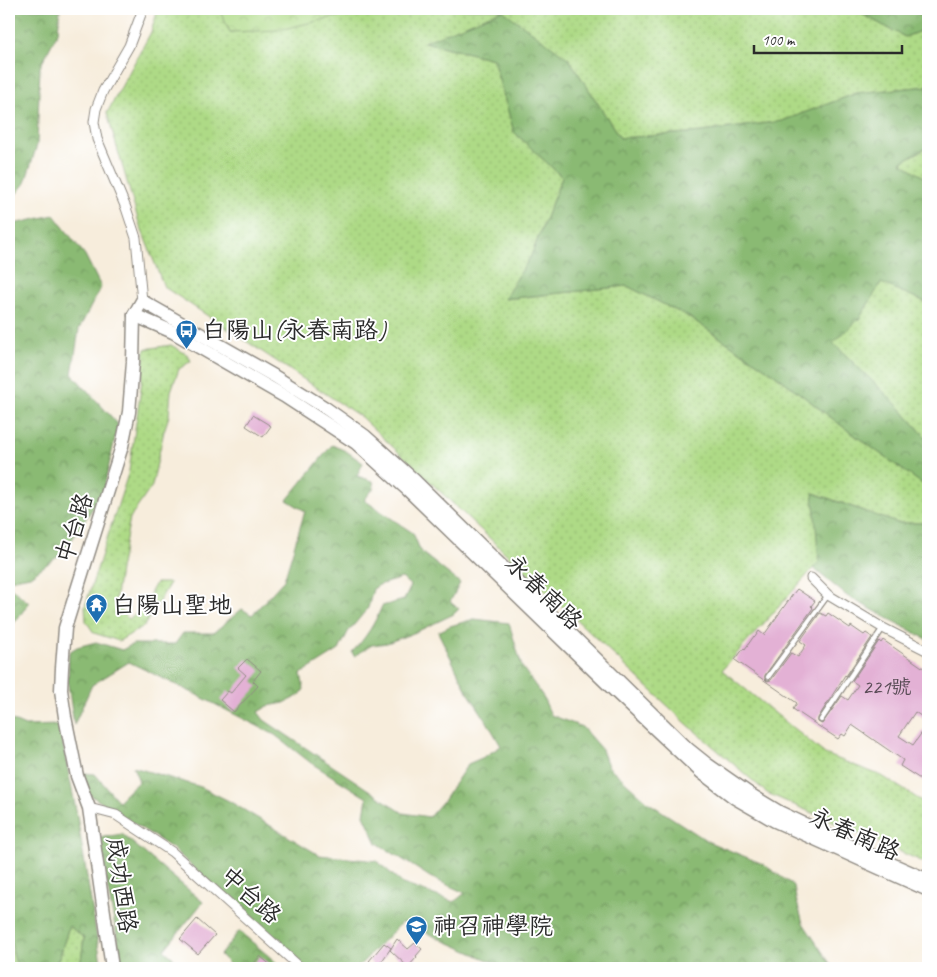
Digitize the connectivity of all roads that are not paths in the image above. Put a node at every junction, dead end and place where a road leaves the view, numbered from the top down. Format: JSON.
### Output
{"nodes":[{"id":1,"x":142,"y":9,"type":"edge"},
{"id":2,"x":142,"y":300,"type":"junction"},
{"id":3,"x":134,"y":316,"type":"junction"},
{"id":4,"x":412,"y":485,"type":"junction"},
{"id":5,"x":811,"y":578,"type":"dead end"},
{"id":6,"x":828,"y":595,"type":"junction"},
{"id":7,"x":883,"y":628,"type":"junction"},
{"id":8,"x":928,"y":651,"type":"edge"},
{"id":9,"x":768,"y":678,"type":"dead end"},
{"id":10,"x":820,"y":720,"type":"dead end"},
{"id":11,"x":89,"y":808,"type":"junction"},
{"id":12,"x":777,"y":817,"type":"junction"},
{"id":13,"x":928,"y":880,"type":"edge"},
{"id":14,"x":928,"y":890,"type":"edge"},
{"id":15,"x":112,"y":968,"type":"edge"},
{"id":16,"x":301,"y":968,"type":"edge"}],
"edges":[{"from":1,"to":2,"type":"street"},
{"from":2,"to":3,"type":"street","name":"中台路"},
{"from":2,"to":4,"type":"street","name":"永春南路"},
{"from":3,"to":4,"type":"street","name":"永春南路"},
{"from":3,"to":11,"type":"street","name":"中台路"},
{"from":4,"to":12,"type":"street","name":"永春南路"},
{"from":5,"to":6,"type":"street"},
{"from":6,"to":7,"type":"street"},
{"from":6,"to":9,"type":"lane"},
{"from":7,"to":8,"type":"street"},
{"from":7,"to":10,"type":"lane"},
{"from":11,"to":15,"type":"street","name":"成功西路"},
{"from":11,"to":16,"type":"street","name":"中台路"},
{"from":12,"to":13,"type":"street","name":"永春南路"},
{"from":12,"to":14,"type":"street","name":"永春南路"}]}
